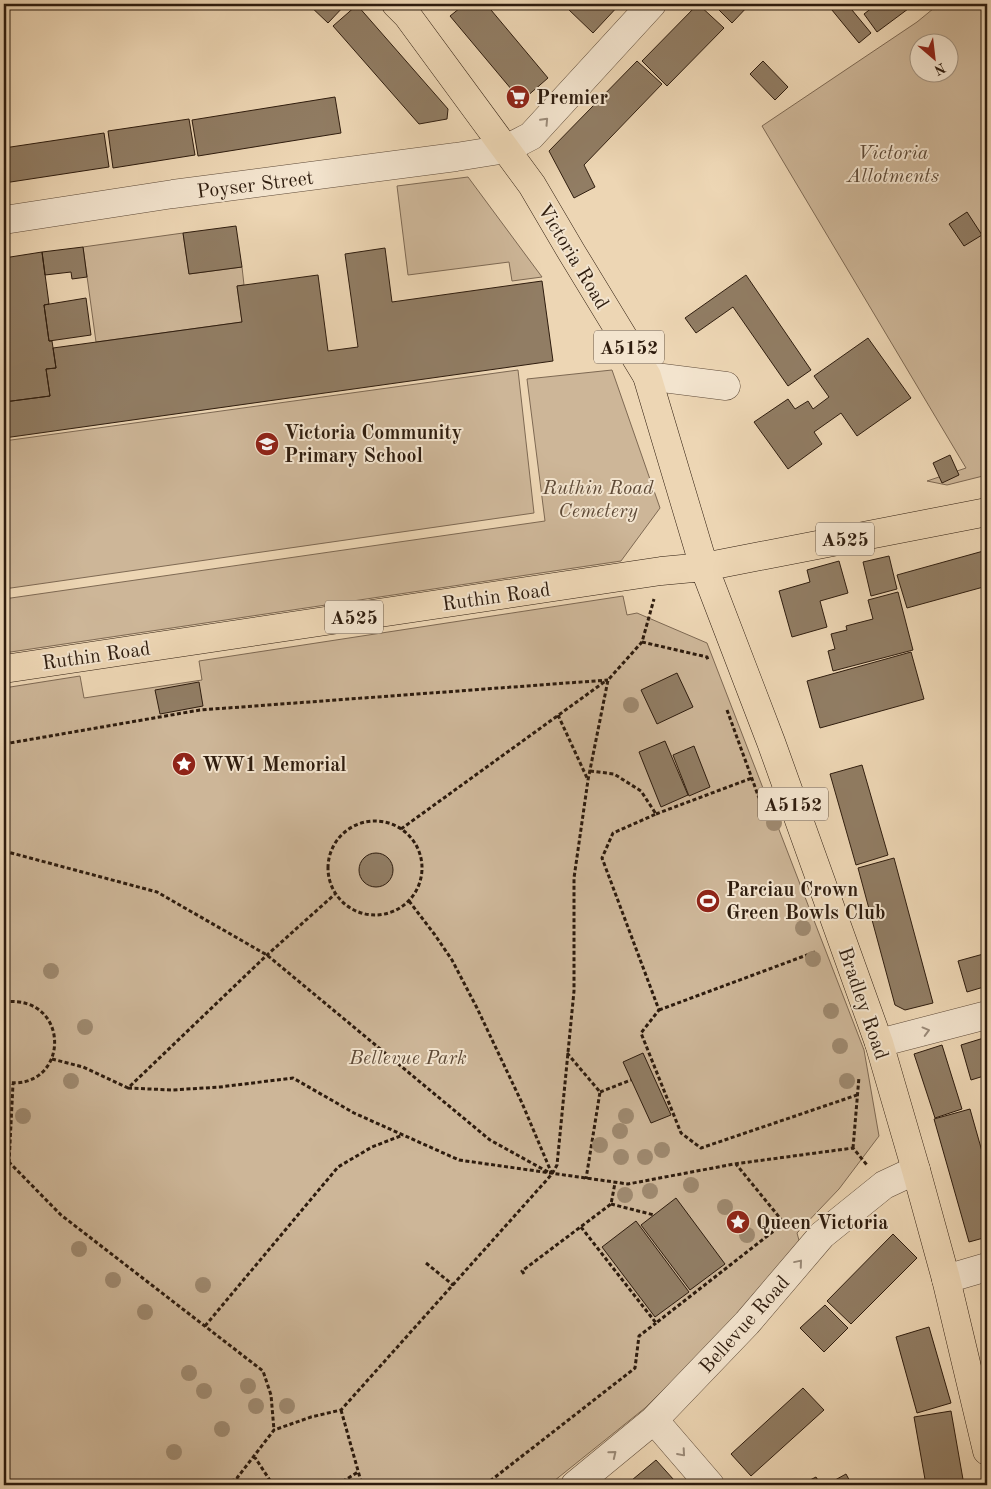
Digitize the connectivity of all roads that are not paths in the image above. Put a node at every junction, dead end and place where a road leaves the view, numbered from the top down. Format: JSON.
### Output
{"nodes":[{"id":1,"x":396,"y":4,"type":"edge"},
{"id":2,"x":652,"y":4,"type":"edge"},
{"id":3,"x":506,"y":148,"type":"junction"},
{"id":4,"x":4,"y":220,"type":"edge"},
{"id":5,"x":647,"y":376,"type":"junction"},
{"id":6,"x":726,"y":386,"type":"dead end"},
{"id":7,"x":987,"y":512,"type":"edge"},
{"id":8,"x":704,"y":567,"type":"junction"},
{"id":9,"x":4,"y":669,"type":"edge"},
{"id":10,"x":987,"y":1015,"type":"edge"},
{"id":11,"x":879,"y":1043,"type":"junction"},
{"id":12,"x":916,"y":1170,"type":"junction"},
{"id":13,"x":987,"y":1267,"type":"edge"},
{"id":14,"x":946,"y":1279,"type":"junction"},
{"id":15,"x":654,"y":1420,"type":"junction"},
{"id":16,"x":987,"y":1451,"type":"edge"},
{"id":17,"x":575,"y":1485,"type":"edge"},
{"id":18,"x":710,"y":1485,"type":"edge"}],
"edges":[{"from":1,"to":3,"type":"main road","name":"Victoria Road","number":"A5152"},
{"from":3,"to":2,"type":"street","name":"Poyser Street","one_way":true},
{"from":3,"to":4,"type":"street","name":"Poyser Street"},
{"from":3,"to":5,"type":"main road","name":"Victoria Road","number":"A5152"},
{"from":5,"to":6,"type":"street"},
{"from":5,"to":8,"type":"main road","name":"Victoria Road","number":"A5152"},
{"from":7,"to":8,"type":"main road","name":"Ruthin Road","number":"A525"},
{"from":8,"to":9,"type":"main road","name":"Ruthin Road","number":"A525"},
{"from":8,"to":11,"type":"main road","name":"Bradley Road","number":"A5152"},
{"from":11,"to":10,"type":"street","one_way":true},
{"from":11,"to":12,"type":"main road","name":"Bradley Road","number":"A5152"},
{"from":12,"to":14,"type":"main road","name":"Bradley Road","number":"A5152"},
{"from":15,"to":12,"type":"street","name":"Bellevue Road","one_way":true},
{"from":13,"to":14,"type":"street"},
{"from":14,"to":16,"type":"main road","name":"Bradley Road","number":"A5152"},
{"from":17,"to":15,"type":"street","name":"Bellevue Road","one_way":true},
{"from":15,"to":18,"type":"street","one_way":true}]}
